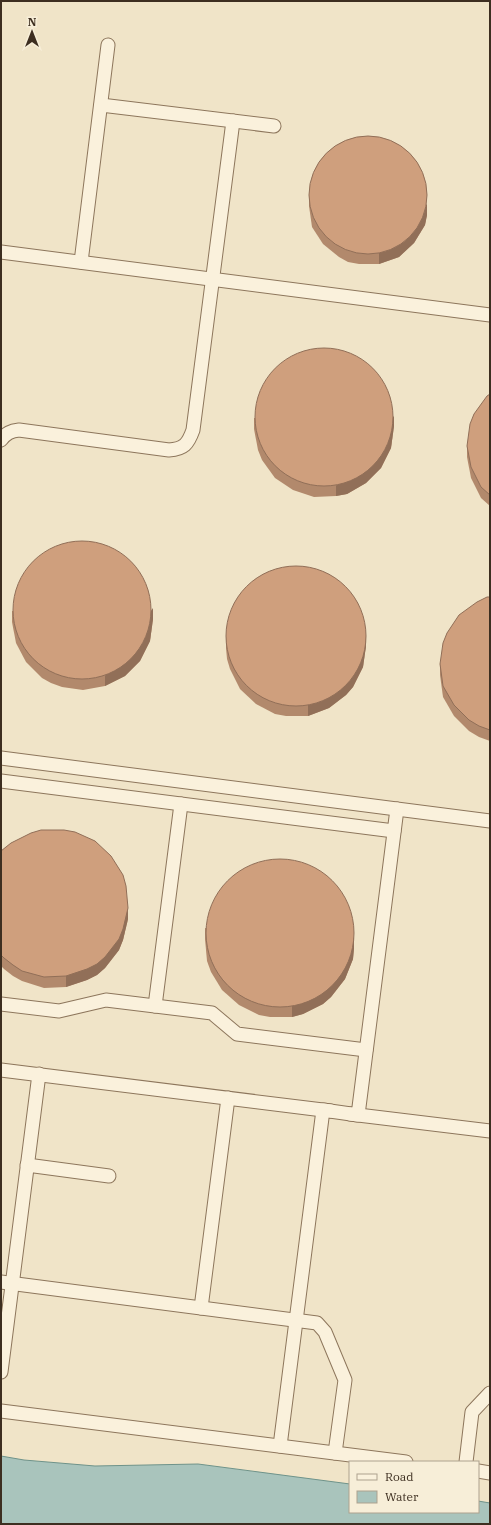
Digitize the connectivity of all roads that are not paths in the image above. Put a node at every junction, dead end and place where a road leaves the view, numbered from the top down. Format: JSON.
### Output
{"nodes":[{"id":1,"x":108,"y":45,"type":"dead end"},
{"id":2,"x":101,"y":104,"type":"junction"},
{"id":3,"x":233,"y":121,"type":"junction"},
{"id":4,"x":274,"y":126,"type":"dead end"},
{"id":5,"x":1,"y":252,"type":"edge"},
{"id":6,"x":81,"y":262,"type":"junction"},
{"id":7,"x":212,"y":279,"type":"junction"},
{"id":8,"x":490,"y":315,"type":"edge"},
{"id":9,"x":1,"y":440,"type":"edge"},
{"id":10,"x":1,"y":758,"type":"edge"},
{"id":11,"x":1,"y":781,"type":"edge"},
{"id":12,"x":181,"y":804,"type":"junction"},
{"id":13,"x":397,"y":809,"type":"junction"},
{"id":14,"x":490,"y":821,"type":"edge"},
{"id":15,"x":394,"y":831,"type":"junction"},
{"id":16,"x":1,"y":1004,"type":"edge"},
{"id":17,"x":155,"y":1006,"type":"junction"},
{"id":18,"x":366,"y":1050,"type":"junction"},
{"id":19,"x":1,"y":1070,"type":"edge"},
{"id":20,"x":39,"y":1074,"type":"junction"},
{"id":21,"x":228,"y":1098,"type":"junction"},
{"id":22,"x":490,"y":1132,"type":"edge"},
{"id":23,"x":27,"y":1166,"type":"junction"},
{"id":24,"x":109,"y":1176,"type":"dead end"},
{"id":25,"x":7,"y":1283,"type":"edge"},
{"id":26,"x":201,"y":1308,"type":"junction"},
{"id":27,"x":296,"y":1320,"type":"junction"},
{"id":28,"x":1,"y":1372,"type":"edge"},
{"id":29,"x":490,"y":1393,"type":"edge"},
{"id":30,"x":1,"y":1411,"type":"edge"},
{"id":31,"x":280,"y":1446,"type":"junction"},
{"id":32,"x":335,"y":1453,"type":"junction"},
{"id":33,"x":398,"y":1461,"type":"edge"},
{"id":34,"x":466,"y":1461,"type":"edge"},
{"id":35,"x":479,"y":1471,"type":"edge"},
{"id":36,"x":490,"y":1473,"type":"edge"}],
"edges":[{"from":1,"to":2,"type":"lane"},
{"from":2,"to":3,"type":"lane"},
{"from":2,"to":6,"type":"lane"},
{"from":3,"to":4,"type":"lane"},
{"from":3,"to":7,"type":"lane"},
{"from":5,"to":6,"type":"lane"},
{"from":6,"to":7,"type":"lane"},
{"from":7,"to":8,"type":"lane"},
{"from":7,"to":9,"type":"lane"},
{"from":10,"to":13,"type":"lane"},
{"from":11,"to":12,"type":"lane"},
{"from":12,"to":15,"type":"lane"},
{"from":12,"to":17,"type":"lane"},
{"from":13,"to":14,"type":"lane"},
{"from":13,"to":15,"type":"lane"},
{"from":15,"to":18,"type":"lane"},
{"from":16,"to":17,"type":"lane"},
{"from":17,"to":18,"type":"lane"},
{"from":18,"to":27,"type":"lane"},
{"from":19,"to":20,"type":"lane"},
{"from":20,"to":21,"type":"lane"},
{"from":20,"to":23,"type":"lane"},
{"from":21,"to":22,"type":"lane"},
{"from":21,"to":26,"type":"lane"},
{"from":23,"to":24,"type":"lane"},
{"from":23,"to":25,"type":"lane"},
{"from":25,"to":26,"type":"lane"},
{"from":25,"to":28,"type":"lane"},
{"from":26,"to":27,"type":"lane"},
{"from":27,"to":31,"type":"lane"},
{"from":27,"to":32,"type":"lane"},
{"from":29,"to":34,"type":"lane"},
{"from":30,"to":31,"type":"lane"},
{"from":31,"to":32,"type":"lane"},
{"from":32,"to":33,"type":"lane"},
{"from":35,"to":36,"type":"lane"}]}
